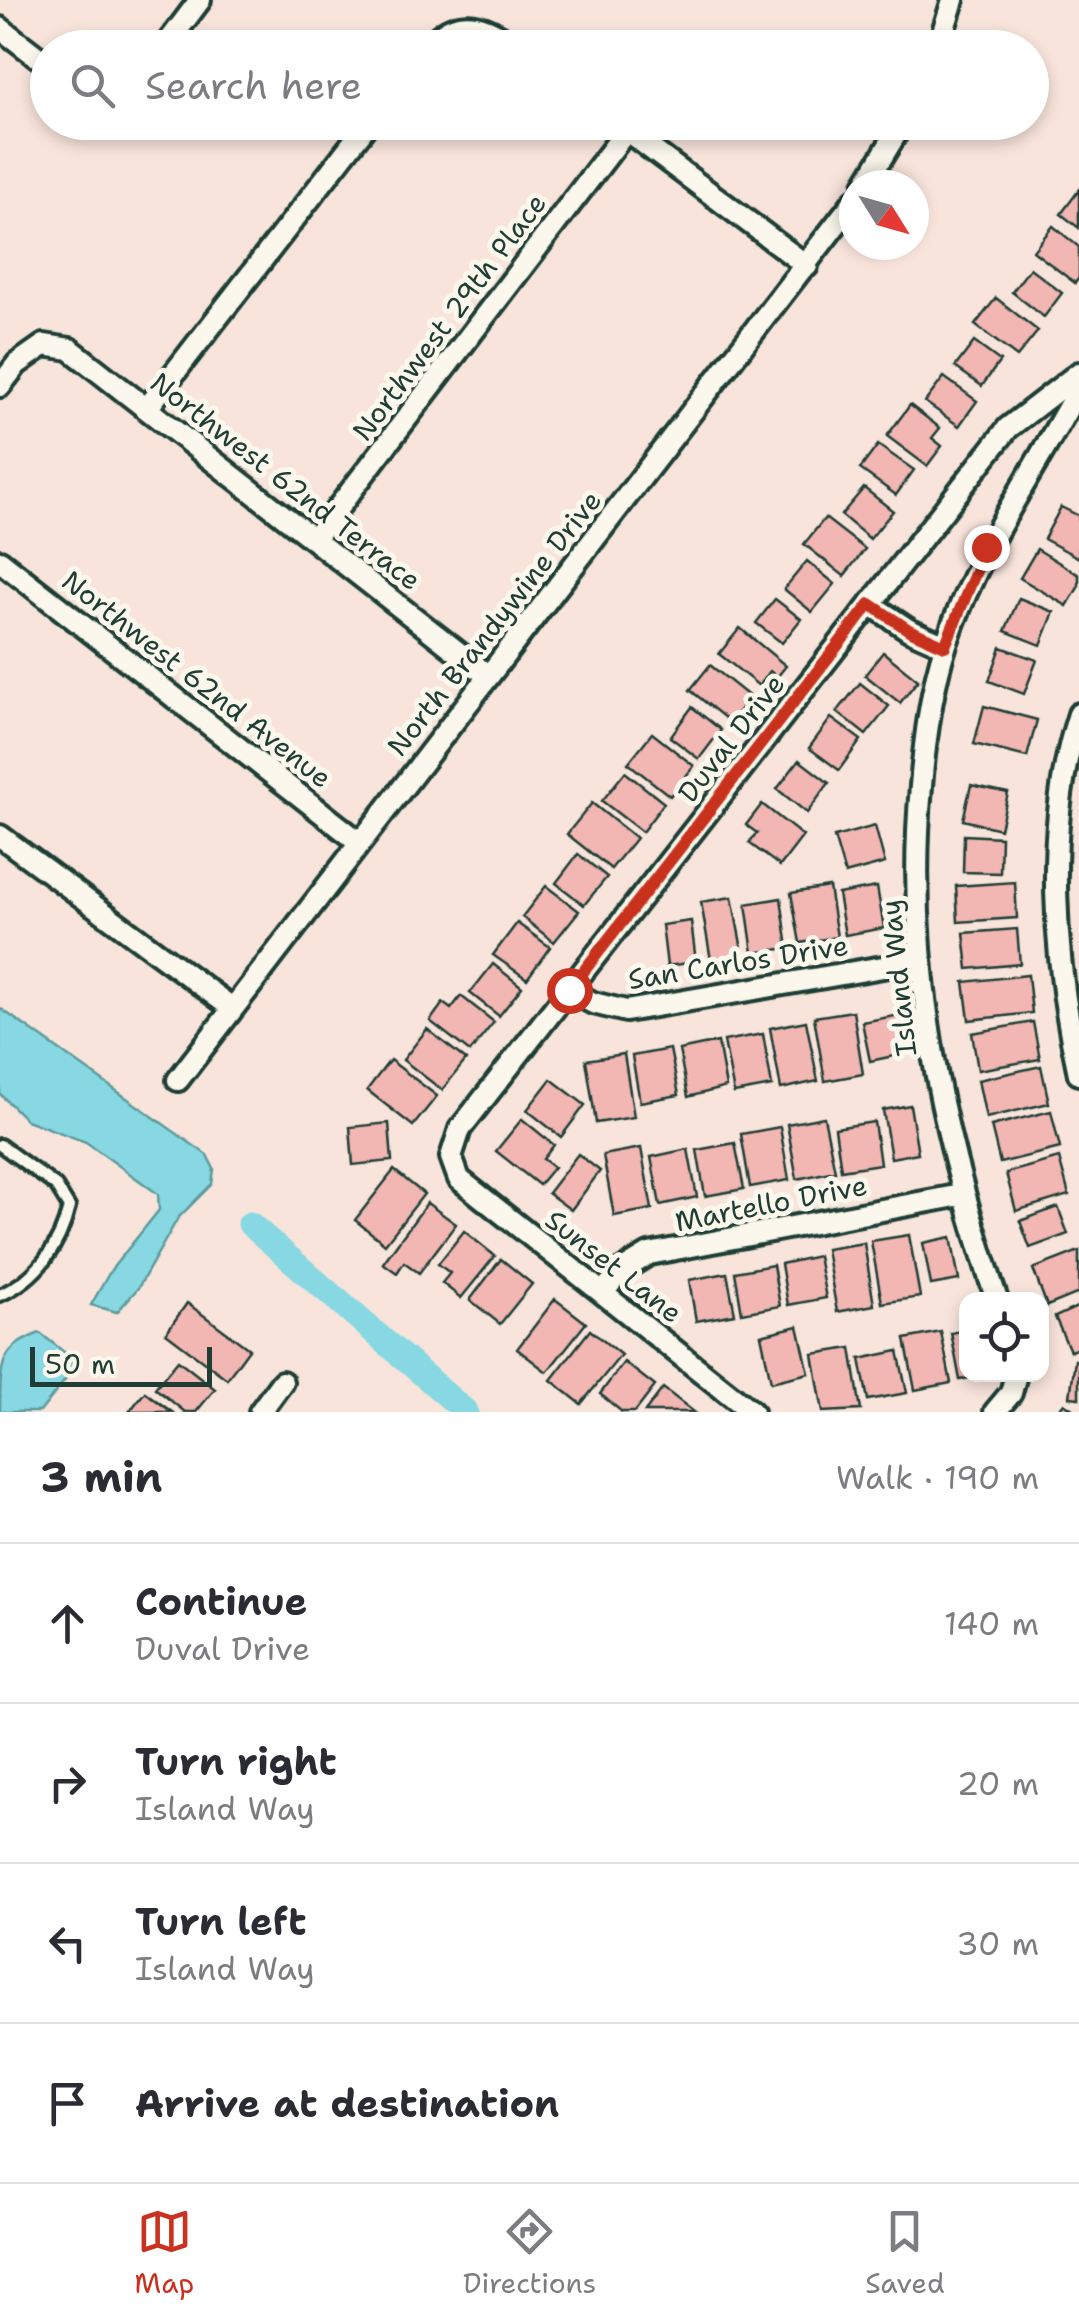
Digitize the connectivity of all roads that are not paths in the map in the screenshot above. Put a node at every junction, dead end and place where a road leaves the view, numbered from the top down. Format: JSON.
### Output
{"nodes":[{"id":1,"x":200,"y":0,"type":"edge"},
{"id":2,"x":953,"y":0,"type":"edge"},
{"id":3,"x":0,"y":28,"type":"edge"},
{"id":4,"x":178,"y":30,"type":"edge"},
{"id":5,"x":450,"y":30,"type":"edge"},
{"id":6,"x":493,"y":30,"type":"edge"},
{"id":7,"x":944,"y":30,"type":"edge"},
{"id":8,"x":30,"y":51,"type":"edge"},
{"id":9,"x":355,"y":140,"type":"edge"},
{"id":10,"x":612,"y":140,"type":"edge"},
{"id":11,"x":641,"y":140,"type":"edge"},
{"id":12,"x":893,"y":140,"type":"edge"},
{"id":13,"x":874,"y":170,"type":"edge"},
{"id":14,"x":839,"y":222,"type":"edge"},
{"id":15,"x":808,"y":266,"type":"junction"},
{"id":16,"x":1079,"y":373,"type":"edge"},
{"id":17,"x":0,"y":386,"type":"edge"},
{"id":18,"x":1079,"y":388,"type":"edge"},
{"id":19,"x":148,"y":407,"type":"junction"},
{"id":20,"x":315,"y":538,"type":"junction"},
{"id":21,"x":0,"y":561,"type":"edge"},
{"id":22,"x":870,"y":604,"type":"junction"},
{"id":23,"x":945,"y":646,"type":"junction"},
{"id":24,"x":487,"y":675,"type":"junction"},
{"id":25,"x":1079,"y":714,"type":"edge"},
{"id":26,"x":0,"y":836,"type":"edge"},
{"id":27,"x":360,"y":842,"type":"junction"},
{"id":28,"x":918,"y":960,"type":"junction"},
{"id":29,"x":569,"y":990,"type":"junction"},
{"id":30,"x":232,"y":1008,"type":"junction"},
{"id":31,"x":1079,"y":1074,"type":"edge"},
{"id":32,"x":178,"y":1080,"type":"dead end"},
{"id":33,"x":0,"y":1145,"type":"edge"},
{"id":34,"x":452,"y":1157,"type":"joint"},
{"id":35,"x":961,"y":1195,"type":"junction"},
{"id":36,"x":604,"y":1291,"type":"junction"},
{"id":37,"x":994,"y":1292,"type":"edge"},
{"id":38,"x":0,"y":1295,"type":"edge"},
{"id":39,"x":282,"y":1382,"type":"dead end"},
{"id":40,"x":1014,"y":1384,"type":"edge"},
{"id":41,"x":260,"y":1412,"type":"edge"},
{"id":42,"x":752,"y":1412,"type":"edge"},
{"id":43,"x":995,"y":1412,"type":"edge"}],
"edges":[{"from":1,"to":4,"type":"street"},
{"from":2,"to":7,"type":"street"},
{"from":3,"to":8,"type":"street"},
{"from":5,"to":6,"type":"street"},
{"from":9,"to":19,"type":"street"},
{"from":10,"to":20,"type":"street","name":"Northwest 29th Place"},
{"from":11,"to":15,"type":"street"},
{"from":12,"to":13,"type":"street"},
{"from":14,"to":15,"type":"street","name":"North Brandywine Drive"},
{"from":15,"to":24,"type":"street","name":"North Brandywine Drive"},
{"from":16,"to":22,"type":"street","name":"Duval Drive"},
{"from":17,"to":19,"type":"street","name":"Northwest 62nd Terrace"},
{"from":18,"to":23,"type":"street","name":"Island Way"},
{"from":19,"to":20,"type":"street","name":"Northwest 62nd Terrace"},
{"from":20,"to":24,"type":"street","name":"Northwest 62nd Terrace"},
{"from":21,"to":27,"type":"street","name":"Northwest 62nd Avenue"},
{"from":22,"to":23,"type":"street"},
{"from":22,"to":29,"type":"street","name":"Duval Drive"},
{"from":23,"to":28,"type":"street","name":"Island Way"},
{"from":24,"to":27,"type":"street","name":"North Brandywine Drive"},
{"from":25,"to":31,"type":"street"},
{"from":26,"to":30,"type":"street"},
{"from":27,"to":30,"type":"street","name":"North Brandywine Drive"},
{"from":28,"to":29,"type":"street","name":"San Carlos Drive"},
{"from":28,"to":35,"type":"street","name":"Island Way"},
{"from":29,"to":34,"type":"street","name":"Duval Drive"},
{"from":30,"to":32,"type":"street","name":"North Brandywine Drive"},
{"from":33,"to":38,"type":"lane"},
{"from":34,"to":36,"type":"street","name":"Sunset Lane"},
{"from":35,"to":36,"type":"street","name":"Martello Drive"},
{"from":35,"to":37,"type":"street","name":"Island Way"},
{"from":36,"to":42,"type":"street","name":"Sunset Lane"},
{"from":39,"to":41,"type":"street"},
{"from":40,"to":43,"type":"street"}]}
